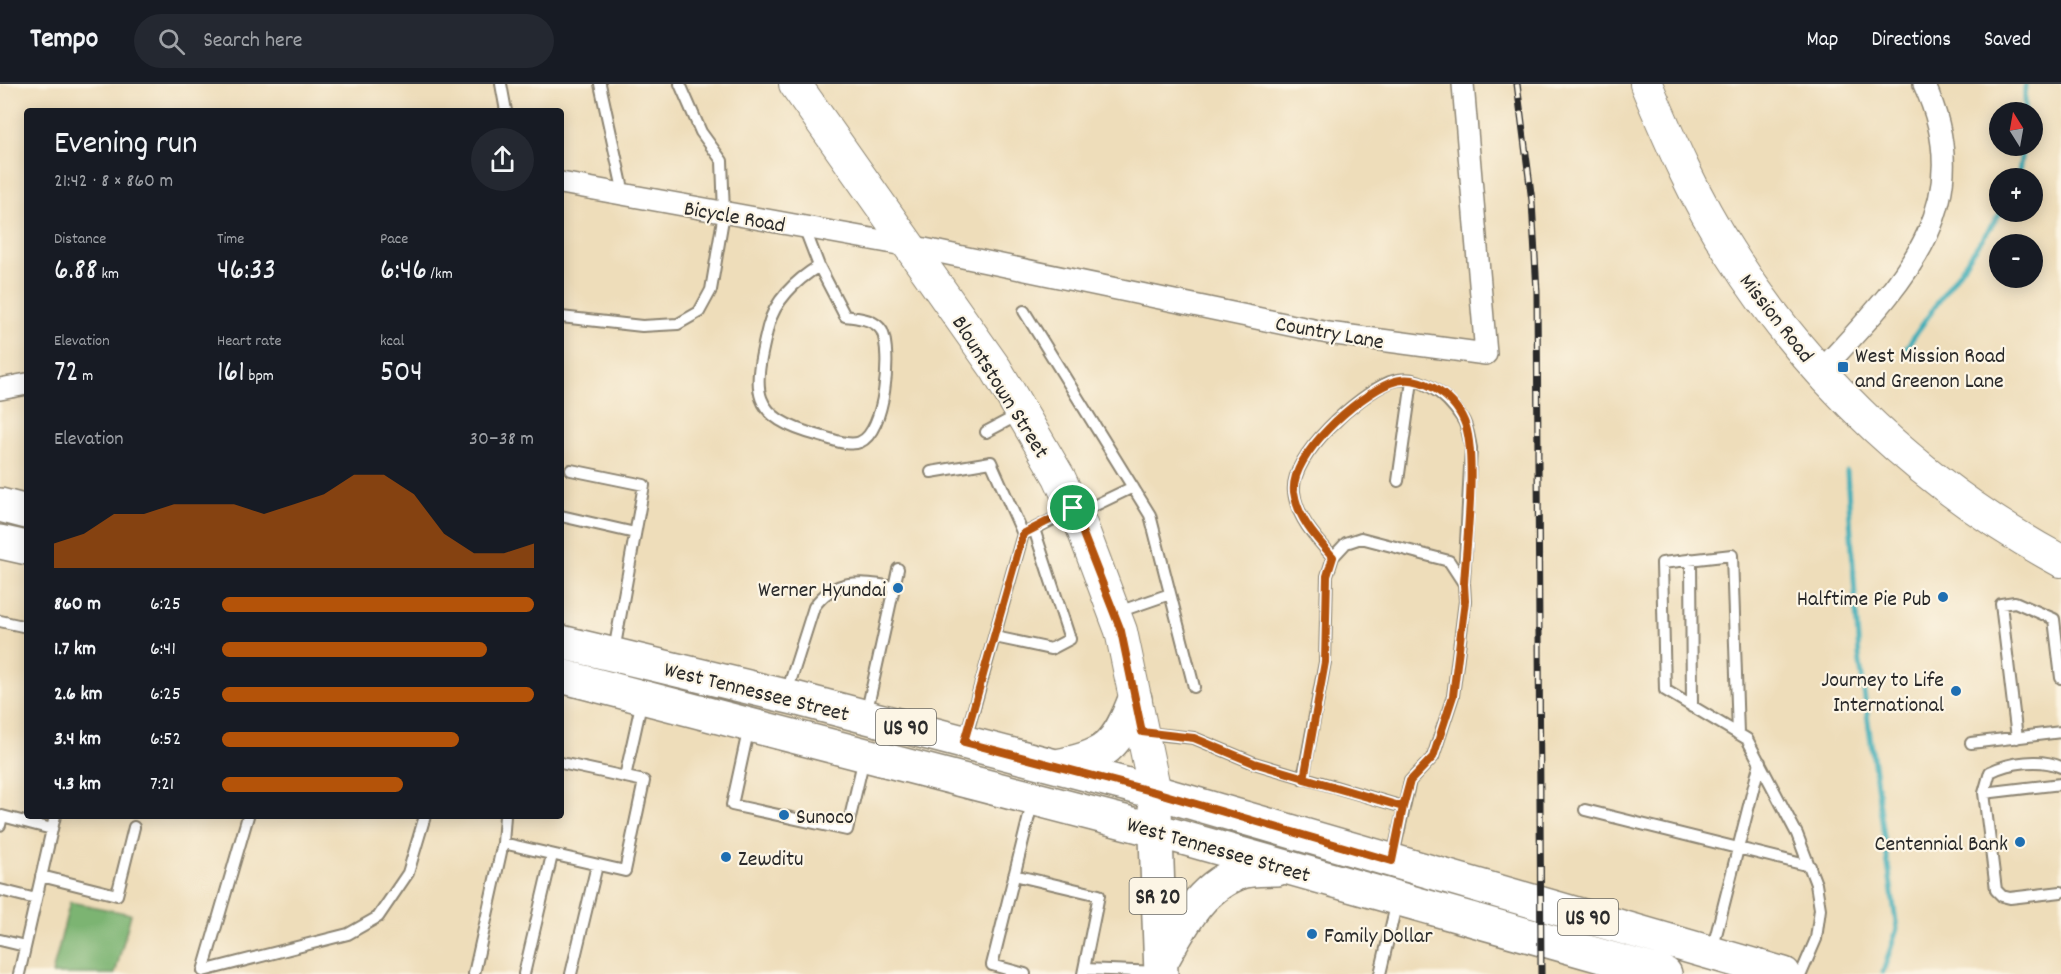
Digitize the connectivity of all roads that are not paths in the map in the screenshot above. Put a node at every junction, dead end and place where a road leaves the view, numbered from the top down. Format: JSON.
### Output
{"nodes":[{"id":1,"x":501,"y":84,"type":"edge"},
{"id":2,"x":600,"y":84,"type":"edge"},
{"id":3,"x":680,"y":84,"type":"edge"},
{"id":4,"x":1463,"y":84,"type":"edge"},
{"id":5,"x":1646,"y":84,"type":"edge"},
{"id":6,"x":1924,"y":84,"type":"edge"},
{"id":7,"x":804,"y":87,"type":"edge"},
{"id":8,"x":505,"y":108,"type":"edge"},
{"id":9,"x":564,"y":184,"type":"edge"},
{"id":10,"x":624,"y":194,"type":"junction"},
{"id":11,"x":724,"y":213,"type":"junction"},
{"id":12,"x":804,"y":227,"type":"junction"},
{"id":13,"x":910,"y":246,"type":"junction"},
{"id":14,"x":819,"y":266,"type":"junction"},
{"id":15,"x":1024,"y":311,"type":"dead end"},
{"id":16,"x":564,"y":317,"type":"edge"},
{"id":17,"x":1820,"y":372,"type":"junction"},
{"id":18,"x":1412,"y":381,"type":"junction"},
{"id":19,"x":24,"y":384,"type":"edge"},
{"id":20,"x":0,"y":388,"type":"edge"},
{"id":21,"x":1022,"y":412,"type":"junction"},
{"id":22,"x":986,"y":432,"type":"dead end"},
{"id":23,"x":571,"y":470,"type":"dead end"},
{"id":24,"x":931,"y":472,"type":"dead end"},
{"id":25,"x":1398,"y":481,"type":"dead end"},
{"id":26,"x":1132,"y":487,"type":"junction"},
{"id":27,"x":1075,"y":511,"type":"junction"},
{"id":28,"x":564,"y":517,"type":"edge"},
{"id":29,"x":1029,"y":531,"type":"junction"},
{"id":30,"x":635,"y":533,"type":"junction"},
{"id":31,"x":0,"y":542,"type":"edge"},
{"id":32,"x":24,"y":547,"type":"edge"},
{"id":33,"x":1333,"y":557,"type":"junction"},
{"id":34,"x":1691,"y":559,"type":"junction"},
{"id":35,"x":2061,"y":561,"type":"edge"},
{"id":36,"x":898,"y":568,"type":"dead end"},
{"id":37,"x":1464,"y":584,"type":"junction"},
{"id":38,"x":894,"y":587,"type":"junction"},
{"id":39,"x":1170,"y":594,"type":"junction"},
{"id":40,"x":1114,"y":613,"type":"junction"},
{"id":41,"x":0,"y":621,"type":"edge"},
{"id":42,"x":24,"y":626,"type":"edge"},
{"id":43,"x":994,"y":637,"type":"junction"},
{"id":44,"x":564,"y":643,"type":"edge"},
{"id":45,"x":614,"y":655,"type":"junction"},
{"id":46,"x":564,"y":678,"type":"edge"},
{"id":47,"x":2061,"y":678,"type":"edge"},
{"id":48,"x":1194,"y":687,"type":"dead end"},
{"id":49,"x":642,"y":697,"type":"junction"},
{"id":50,"x":785,"y":697,"type":"junction"},
{"id":51,"x":1135,"y":699,"type":"junction"},
{"id":52,"x":1692,"y":707,"type":"junction"},
{"id":53,"x":865,"y":717,"type":"junction"},
{"id":54,"x":750,"y":725,"type":"junction"},
{"id":55,"x":1142,"y":732,"type":"junction"},
{"id":56,"x":2061,"y":732,"type":"edge"},
{"id":57,"x":1738,"y":734,"type":"junction"},
{"id":58,"x":2017,"y":738,"type":"junction"},
{"id":59,"x":964,"y":742,"type":"junction"},
{"id":60,"x":1971,"y":743,"type":"dead end"},
{"id":61,"x":865,"y":755,"type":"junction"},
{"id":62,"x":1760,"y":762,"type":"junction"},
{"id":63,"x":564,"y":764,"type":"edge"},
{"id":64,"x":1055,"y":766,"type":"junction"},
{"id":65,"x":2061,"y":767,"type":"edge"},
{"id":66,"x":625,"y":777,"type":"junction"},
{"id":67,"x":1304,"y":779,"type":"junction"},
{"id":68,"x":2061,"y":784,"type":"edge"},
{"id":69,"x":1155,"y":792,"type":"junction"},
{"id":70,"x":1984,"y":793,"type":"junction"},
{"id":71,"x":1033,"y":798,"type":"junction"},
{"id":72,"x":1403,"y":807,"type":"junction"},
{"id":73,"x":1585,"y":810,"type":"dead end"},
{"id":74,"x":54,"y":819,"type":"edge"},
{"id":75,"x":247,"y":819,"type":"edge"},
{"id":76,"x":424,"y":819,"type":"edge"},
{"id":77,"x":505,"y":819,"type":"edge"},
{"id":78,"x":0,"y":825,"type":"edge"},
{"id":79,"x":134,"y":827,"type":"dead end"},
{"id":80,"x":52,"y":829,"type":"junction"},
{"id":81,"x":1155,"y":830,"type":"junction"},
{"id":82,"x":502,"y":843,"type":"junction"},
{"id":83,"x":1738,"y":848,"type":"junction"},
{"id":84,"x":552,"y":855,"type":"junction"},
{"id":85,"x":1392,"y":861,"type":"junction"},
{"id":86,"x":597,"y":865,"type":"junction"},
{"id":87,"x":1810,"y":866,"type":"junction"},
{"id":88,"x":1289,"y":868,"type":"junction"},
{"id":89,"x":1014,"y":875,"type":"junction"},
{"id":90,"x":41,"y":876,"type":"junction"},
{"id":91,"x":0,"y":890,"type":"edge"},
{"id":92,"x":2061,"y":892,"type":"edge"},
{"id":93,"x":1398,"y":898,"type":"junction"},
{"id":94,"x":36,"y":899,"type":"junction"},
{"id":95,"x":0,"y":940,"type":"edge"},
{"id":96,"x":25,"y":946,"type":"junction"},
{"id":97,"x":1711,"y":953,"type":"junction"},
{"id":98,"x":1161,"y":969,"type":"edge"},
{"id":99,"x":1083,"y":971,"type":"edge"},
{"id":100,"x":19,"y":974,"type":"edge"},
{"id":101,"x":474,"y":974,"type":"edge"},
{"id":102,"x":524,"y":974,"type":"edge"},
{"id":103,"x":571,"y":974,"type":"edge"},
{"id":104,"x":1025,"y":974,"type":"edge"},
{"id":105,"x":1380,"y":974,"type":"edge"},
{"id":106,"x":1665,"y":974,"type":"edge"},
{"id":107,"x":1784,"y":974,"type":"edge"},
{"id":108,"x":1800,"y":974,"type":"edge"}],
"edges":[{"from":1,"to":8,"type":"lane"},
{"from":2,"to":10,"type":"lane"},
{"from":3,"to":11,"type":"lane"},
{"from":4,"to":13,"type":"street","name":"Country Lane"},
{"from":5,"to":17,"type":"main road","name":"Mission Road"},
{"from":6,"to":17,"type":"street"},
{"from":7,"to":13,"type":"main road","name":"Blountstown Street"},
{"from":9,"to":10,"type":"street","name":"Bicycle Road"},
{"from":10,"to":11,"type":"street","name":"Bicycle Road"},
{"from":11,"to":12,"type":"street","name":"Bicycle Road"},
{"from":11,"to":16,"type":"lane"},
{"from":12,"to":13,"type":"street","name":"Bicycle Road"},
{"from":12,"to":14,"type":"lane"},
{"from":13,"to":21,"type":"main road","name":"Blountstown Street"},
{"from":14,"to":14,"type":"lane"},
{"from":15,"to":26,"type":"lane"},
{"from":17,"to":35,"type":"main road","name":"Mission Road"},
{"from":18,"to":25,"type":"lane"},
{"from":18,"to":33,"type":"lane"},
{"from":18,"to":37,"type":"lane"},
{"from":19,"to":20,"type":"street"},
{"from":21,"to":22,"type":"lane"},
{"from":21,"to":27,"type":"main road","name":"Blountstown Street"},
{"from":23,"to":30,"type":"lane"},
{"from":24,"to":29,"type":"lane"},
{"from":26,"to":27,"type":"lane"},
{"from":26,"to":39,"type":"lane"},
{"from":27,"to":29,"type":"lane"},
{"from":27,"to":40,"type":"main road","name":"Blountstown Street"},
{"from":28,"to":30,"type":"lane"},
{"from":29,"to":43,"type":"lane"},
{"from":29,"to":43,"type":"lane"},
{"from":30,"to":45,"type":"lane"},
{"from":31,"to":32,"type":"main road"},
{"from":33,"to":37,"type":"lane"},
{"from":33,"to":67,"type":"lane"},
{"from":34,"to":52,"type":"lane"},
{"from":34,"to":52,"type":"lane"},
{"from":34,"to":57,"type":"lane"},
{"from":36,"to":38,"type":"lane"},
{"from":37,"to":72,"type":"lane"},
{"from":38,"to":50,"type":"lane"},
{"from":38,"to":53,"type":"lane"},
{"from":39,"to":40,"type":"lane"},
{"from":39,"to":48,"type":"lane"},
{"from":40,"to":51,"type":"main road","name":"Blountstown Street"},
{"from":41,"to":42,"type":"lane"},
{"from":43,"to":59,"type":"lane"},
{"from":44,"to":45,"type":"main road","name":"West Tennessee Street","number":"US 90"},
{"from":45,"to":50,"type":"main road","name":"West Tennessee Street","number":"US 90"},
{"from":46,"to":49,"type":"main road","name":"West Tennessee Street","number":"US 90"},
{"from":47,"to":58,"type":"lane"},
{"from":49,"to":54,"type":"main road","name":"West Tennessee Street","number":"US 90"},
{"from":49,"to":66,"type":"lane"},
{"from":50,"to":53,"type":"main road","name":"West Tennessee Street","number":"US 90"},
{"from":51,"to":55,"type":"main road","name":"Blountstown Street"},
{"from":51,"to":64,"type":"main road"},
{"from":52,"to":57,"type":"lane"},
{"from":53,"to":59,"type":"main road","name":"West Tennessee Street","number":"US 90"},
{"from":54,"to":61,"type":"main road","name":"West Tennessee Street","number":"US 90"},
{"from":54,"to":61,"type":"lane"},
{"from":55,"to":67,"type":"lane"},
{"from":55,"to":69,"type":"main road","name":"Blountstown Street"},
{"from":56,"to":58,"type":"lane"},
{"from":57,"to":62,"type":"lane"},
{"from":58,"to":60,"type":"lane"},
{"from":59,"to":64,"type":"main road","name":"West Tennessee Street","number":"US 90"},
{"from":61,"to":71,"type":"main road","name":"West Tennessee Street","number":"US 90"},
{"from":62,"to":83,"type":"lane"},
{"from":62,"to":87,"type":"lane"},
{"from":63,"to":66,"type":"lane"},
{"from":64,"to":69,"type":"main road","name":"West Tennessee Street","number":"US 90"},
{"from":65,"to":70,"type":"lane"},
{"from":66,"to":86,"type":"lane"},
{"from":67,"to":72,"type":"lane"},
{"from":68,"to":70,"type":"lane"},
{"from":69,"to":81,"type":"main road","number":"SR 20"},
{"from":69,"to":85,"type":"main road","name":"West Tennessee Street","number":"US 90"},
{"from":70,"to":92,"type":"lane"},
{"from":71,"to":81,"type":"main road","name":"West Tennessee Street","number":"US 90"},
{"from":71,"to":89,"type":"lane"},
{"from":72,"to":85,"type":"lane"},
{"from":73,"to":83,"type":"lane"},
{"from":74,"to":80,"type":"lane"},
{"from":75,"to":76,"type":"lane"},
{"from":77,"to":82,"type":"lane"},
{"from":78,"to":80,"type":"lane"},
{"from":79,"to":90,"type":"lane"},
{"from":80,"to":90,"type":"lane"},
{"from":81,"to":88,"type":"main road","name":"West Tennessee Street","number":"US 90"},
{"from":81,"to":98,"type":"main road","number":"SR 20"},
{"from":82,"to":84,"type":"lane"},
{"from":82,"to":101,"type":"lane"},
{"from":83,"to":87,"type":"lane"},
{"from":83,"to":97,"type":"lane"},
{"from":84,"to":86,"type":"lane"},
{"from":84,"to":102,"type":"lane"},
{"from":85,"to":97,"type":"main road","name":"West Tennessee Street","number":"US 90"},
{"from":86,"to":103,"type":"lane"},
{"from":87,"to":108,"type":"lane"},
{"from":88,"to":93,"type":"main road","name":"West Tennessee Street","number":"US 90"},
{"from":88,"to":98,"type":"main road"},
{"from":89,"to":99,"type":"lane"},
{"from":89,"to":104,"type":"lane"},
{"from":90,"to":94,"type":"lane"},
{"from":91,"to":94,"type":"lane"},
{"from":93,"to":105,"type":"lane"},
{"from":93,"to":106,"type":"main road","name":"West Tennessee Street","number":"US 90"},
{"from":94,"to":96,"type":"lane"},
{"from":95,"to":96,"type":"lane"},
{"from":96,"to":100,"type":"lane"},
{"from":97,"to":107,"type":"main road","name":"West Tennessee Street","number":"US 90"},
{"from":98,"to":99,"type":"lane"}]}
